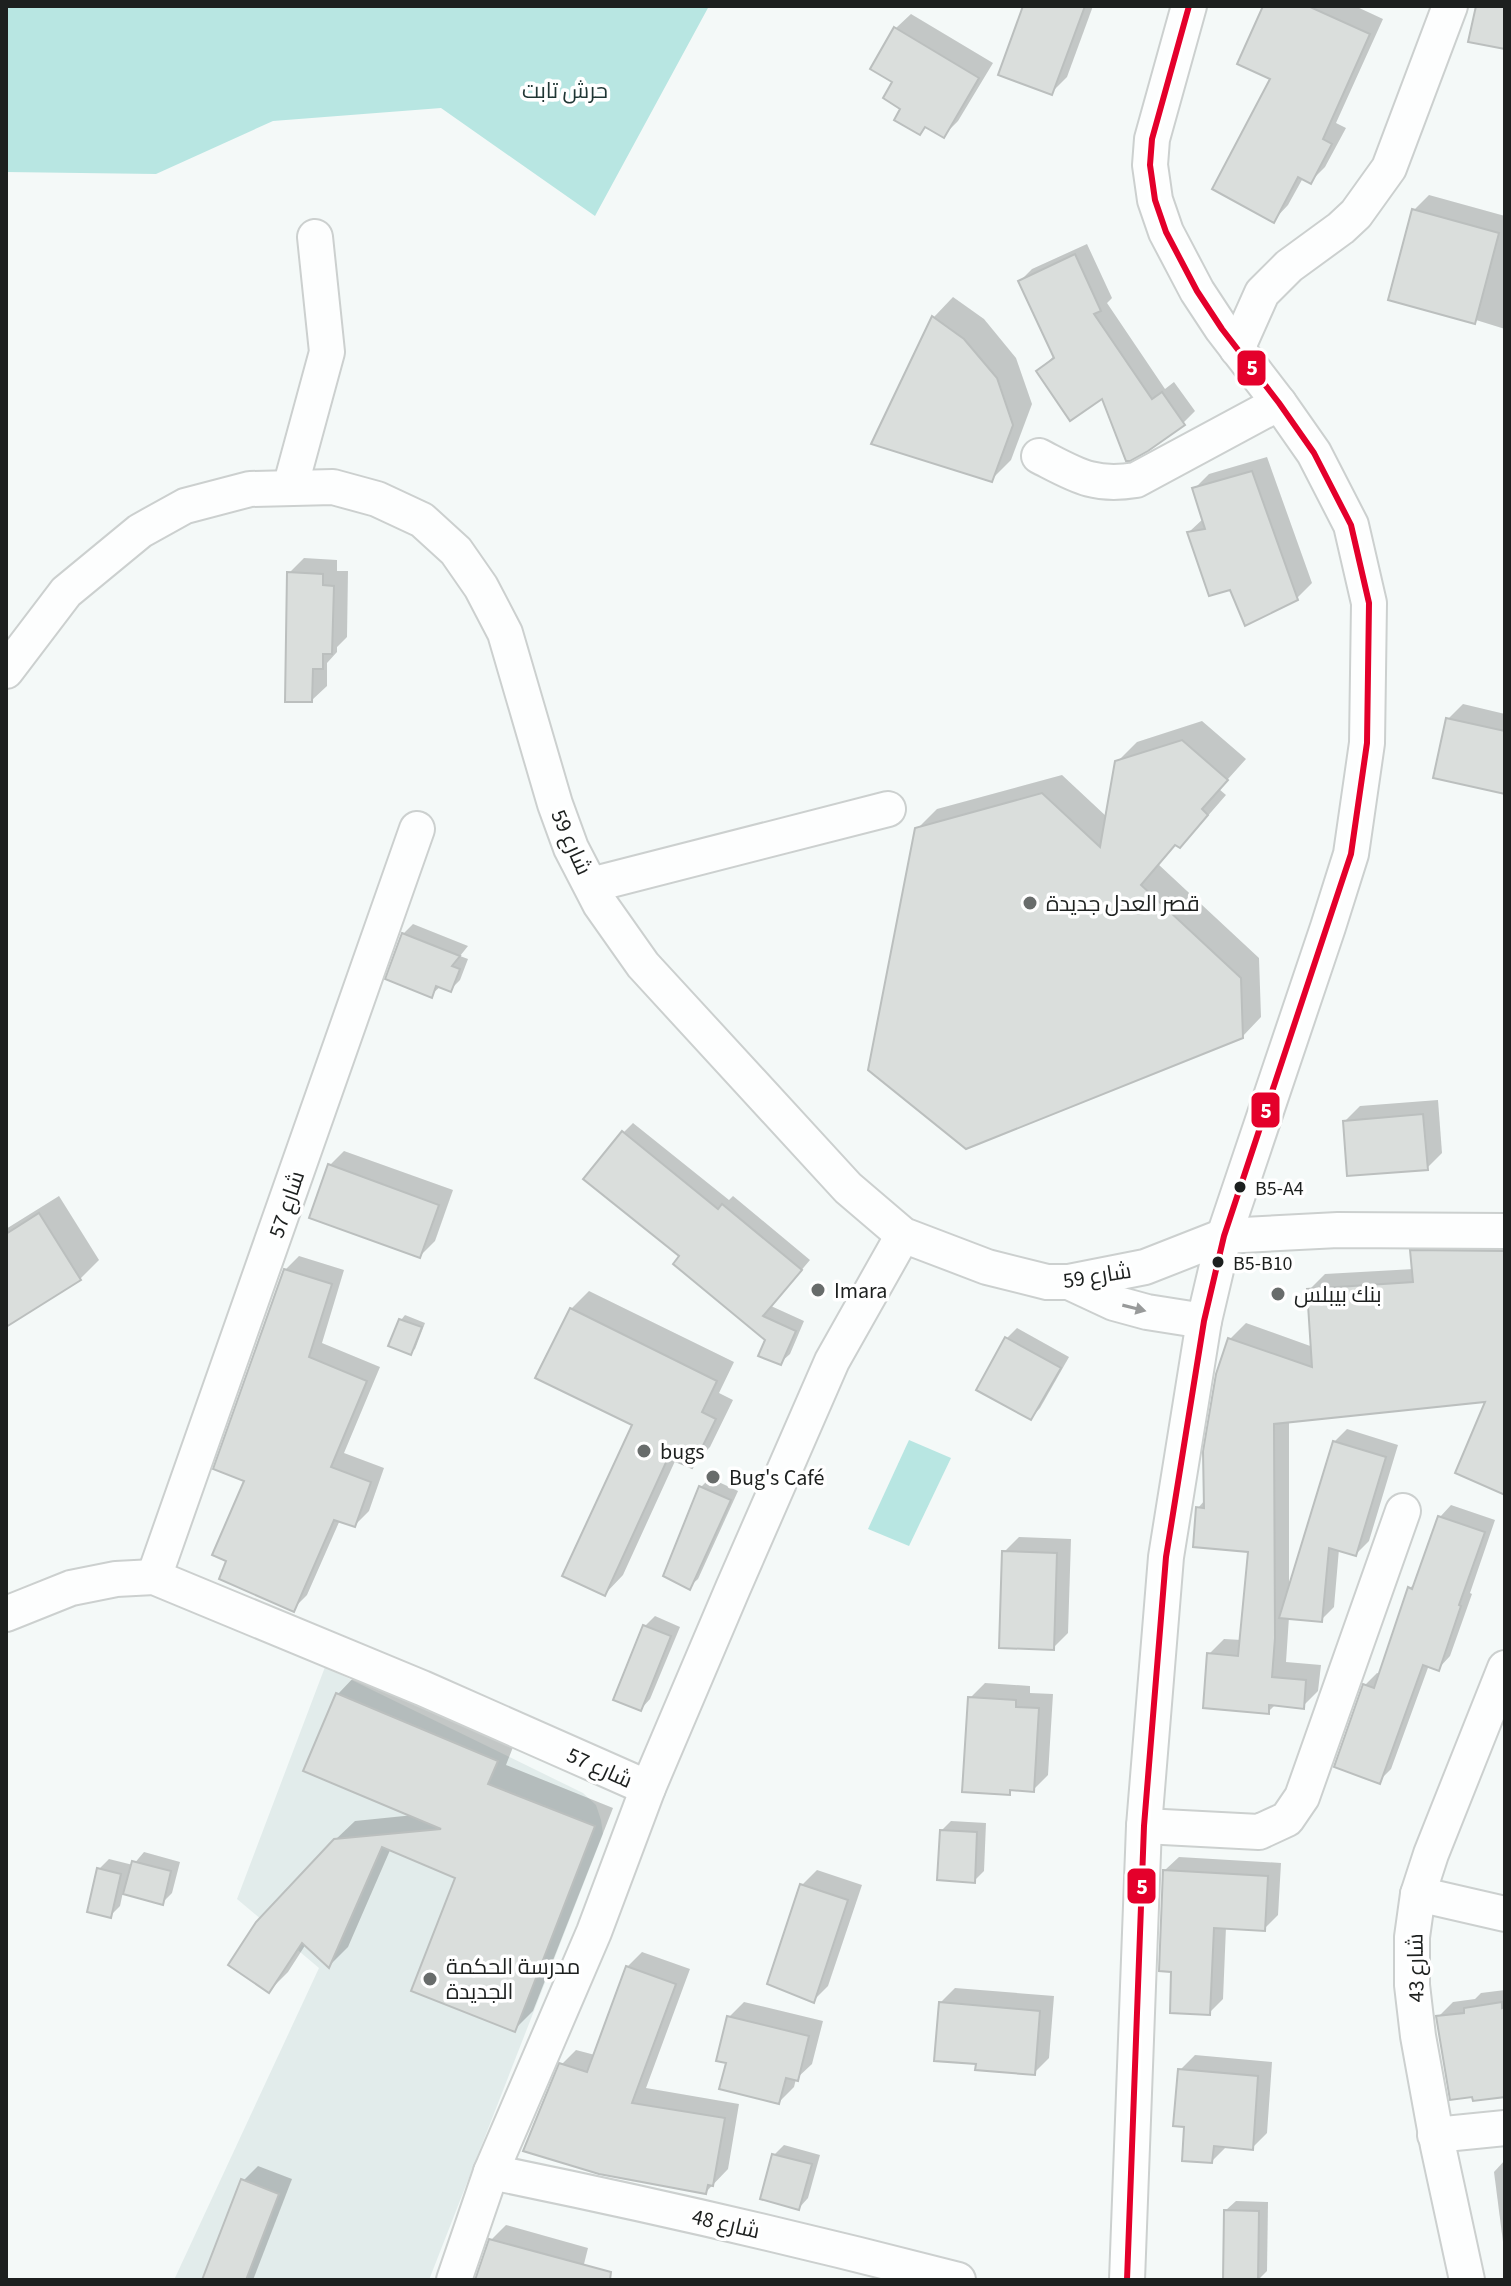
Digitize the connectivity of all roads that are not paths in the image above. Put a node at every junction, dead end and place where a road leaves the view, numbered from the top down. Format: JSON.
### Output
{"nodes":[{"id":1,"x":1189,"y":6,"type":"edge"},
{"id":2,"x":1450,"y":6,"type":"edge"},
{"id":3,"x":315,"y":237,"type":"dead end"},
{"id":4,"x":1237,"y":349,"type":"junction"},
{"id":5,"x":1279,"y":403,"type":"junction"},
{"id":6,"x":1039,"y":456,"type":"dead end"},
{"id":7,"x":290,"y":488,"type":"junction"},
{"id":8,"x":6,"y":671,"type":"edge"},
{"id":9,"x":888,"y":809,"type":"dead end"},
{"id":10,"x":417,"y":829,"type":"dead end"},
{"id":11,"x":591,"y":885,"type":"junction"},
{"id":12,"x":1505,"y":1231,"type":"edge"},
{"id":13,"x":903,"y":1235,"type":"junction"},
{"id":14,"x":1224,"y":1236,"type":"junction"},
{"id":15,"x":1069,"y":1282,"type":"junction"},
{"id":16,"x":1204,"y":1321,"type":"junction"},
{"id":17,"x":1403,"y":1511,"type":"dead end"},
{"id":18,"x":154,"y":1577,"type":"junction"},
{"id":19,"x":6,"y":1614,"type":"edge"},
{"id":20,"x":1505,"y":1668,"type":"edge"},
{"id":21,"x":648,"y":1788,"type":"junction"},
{"id":22,"x":1144,"y":1826,"type":"junction"},
{"id":23,"x":1418,"y":1894,"type":"junction"},
{"id":24,"x":1505,"y":1914,"type":"edge"},
{"id":25,"x":1505,"y":2128,"type":"edge"},
{"id":26,"x":1435,"y":2135,"type":"junction"},
{"id":27,"x":491,"y":2172,"type":"junction"},
{"id":28,"x":454,"y":2280,"type":"edge"},
{"id":29,"x":958,"y":2280,"type":"edge"},
{"id":30,"x":1127,"y":2280,"type":"edge"},
{"id":31,"x":1467,"y":2280,"type":"edge"}],
"edges":[{"from":1,"to":4,"type":"street"},
{"from":2,"to":4,"type":"street"},
{"from":3,"to":7,"type":"street"},
{"from":4,"to":5,"type":"street"},
{"from":5,"to":6,"type":"street"},
{"from":5,"to":14,"type":"street"},
{"from":7,"to":8,"type":"street","name":"شارع 59"},
{"from":7,"to":11,"type":"street","name":"شارع 59"},
{"from":9,"to":11,"type":"street"},
{"from":10,"to":18,"type":"street","name":"شارع 57"},
{"from":11,"to":13,"type":"street","name":"شارع 59"},
{"from":12,"to":14,"type":"street","name":"شارع 59"},
{"from":13,"to":15,"type":"street","name":"شارع 59"},
{"from":13,"to":21,"type":"street"},
{"from":14,"to":15,"type":"street","name":"شارع 59"},
{"from":14,"to":16,"type":"street"},
{"from":15,"to":16,"type":"street","one_way":true},
{"from":16,"to":22,"type":"street"},
{"from":17,"to":22,"type":"street"},
{"from":18,"to":19,"type":"street","name":"شارع 57"},
{"from":18,"to":21,"type":"street","name":"شارع 57"},
{"from":20,"to":23,"type":"street","name":"شارع 43"},
{"from":21,"to":27,"type":"street"},
{"from":22,"to":30,"type":"street"},
{"from":23,"to":24,"type":"street"},
{"from":23,"to":26,"type":"street","name":"شارع 43"},
{"from":25,"to":26,"type":"street"},
{"from":26,"to":31,"type":"street","name":"شارع 43"},
{"from":27,"to":28,"type":"street"},
{"from":27,"to":29,"type":"street","name":"شارع 48"}]}
